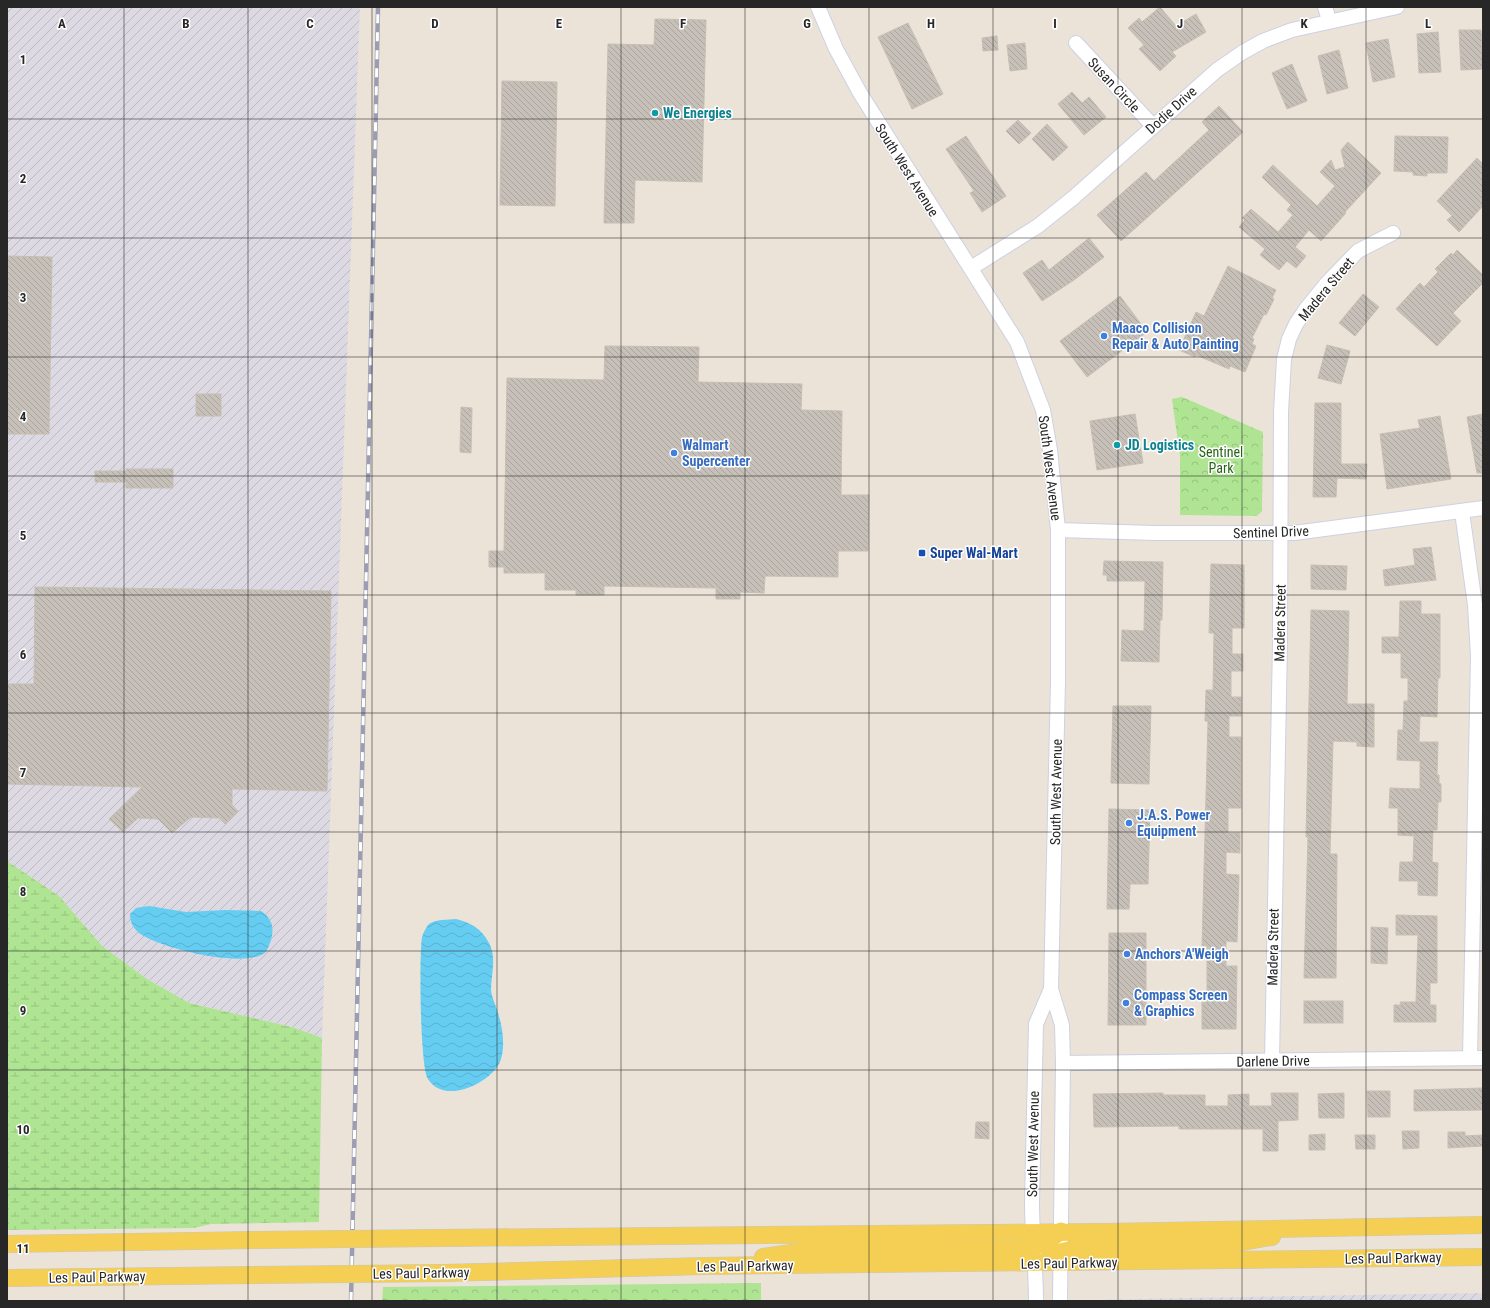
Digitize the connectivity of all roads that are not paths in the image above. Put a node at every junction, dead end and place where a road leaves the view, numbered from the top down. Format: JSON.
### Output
{"nodes":[{"id":1,"x":818,"y":7,"type":"edge"},
{"id":2,"x":1398,"y":7,"type":"edge"},
{"id":3,"x":1327,"y":14,"type":"edge"},
{"id":4,"x":1076,"y":43,"type":"dead end"},
{"id":5,"x":1153,"y":126,"type":"junction"},
{"id":6,"x":1393,"y":233,"type":"dead end"},
{"id":7,"x":971,"y":268,"type":"junction"},
{"id":8,"x":1483,"y":508,"type":"edge"},
{"id":9,"x":1462,"y":512,"type":"junction"},
{"id":10,"x":1058,"y":530,"type":"junction"},
{"id":11,"x":1280,"y":533,"type":"junction"},
{"id":12,"x":1479,"y":863,"type":"edge"},
{"id":13,"x":1051,"y":989,"type":"junction"},
{"id":14,"x":1476,"y":1058,"type":"edge"},
{"id":15,"x":1272,"y":1061,"type":"junction"},
{"id":16,"x":1063,"y":1063,"type":"junction"},
{"id":17,"x":1483,"y":1225,"type":"edge"},
{"id":18,"x":1331,"y":1227,"type":"junction"},
{"id":19,"x":1061,"y":1231,"type":"junction"},
{"id":20,"x":7,"y":1244,"type":"edge"},
{"id":21,"x":1034,"y":1248,"type":"junction"},
{"id":22,"x":1060,"y":1257,"type":"junction"},
{"id":23,"x":1483,"y":1257,"type":"edge"},
{"id":24,"x":7,"y":1278,"type":"edge"},
{"id":25,"x":1036,"y":1301,"type":"edge"},
{"id":26,"x":1060,"y":1301,"type":"edge"}],
"edges":[{"from":1,"to":7,"type":"street","name":"South West Avenue"},
{"from":2,"to":3,"type":"street","name":"Dodie Drive"},
{"from":3,"to":5,"type":"street","name":"Dodie Drive"},
{"from":4,"to":5,"type":"street","name":"Susan Circle"},
{"from":5,"to":7,"type":"street","name":"Dodie Drive"},
{"from":6,"to":11,"type":"street","name":"Madera Street"},
{"from":7,"to":10,"type":"street","name":"South West Avenue"},
{"from":8,"to":9,"type":"street","name":"Sentinel Drive"},
{"from":9,"to":11,"type":"street","name":"Sentinel Drive"},
{"from":9,"to":12,"type":"street"},
{"from":10,"to":11,"type":"street","name":"Sentinel Drive"},
{"from":10,"to":13,"type":"street","name":"South West Avenue"},
{"from":11,"to":15,"type":"street","name":"Madera Street"},
{"from":12,"to":14,"type":"street"},
{"from":13,"to":16,"type":"street","name":"South West Avenue"},
{"from":13,"to":21,"type":"street","name":"South West Avenue"},
{"from":14,"to":15,"type":"street","name":"Darlene Drive"},
{"from":15,"to":16,"type":"street","name":"Darlene Drive"},
{"from":16,"to":19,"type":"street","name":"South West Avenue"},
{"from":17,"to":18,"type":"main road","name":"Les Paul Parkway"},
{"from":18,"to":19,"type":"main road","name":"Les Paul Parkway"},
{"from":18,"to":22,"type":"main road"},
{"from":19,"to":21,"type":"main road","name":"Les Paul Parkway"},
{"from":19,"to":22,"type":"street","name":"South West Avenue"},
{"from":20,"to":21,"type":"main road","name":"Les Paul Parkway","bridge":true},
{"from":21,"to":22,"type":"main road"},
{"from":21,"to":24,"type":"main road","name":"Les Paul Parkway","bridge":true},
{"from":21,"to":25,"type":"street","name":"South West Avenue"},
{"from":22,"to":23,"type":"main road","name":"Les Paul Parkway"},
{"from":22,"to":26,"type":"street","name":"South West Avenue"}]}
